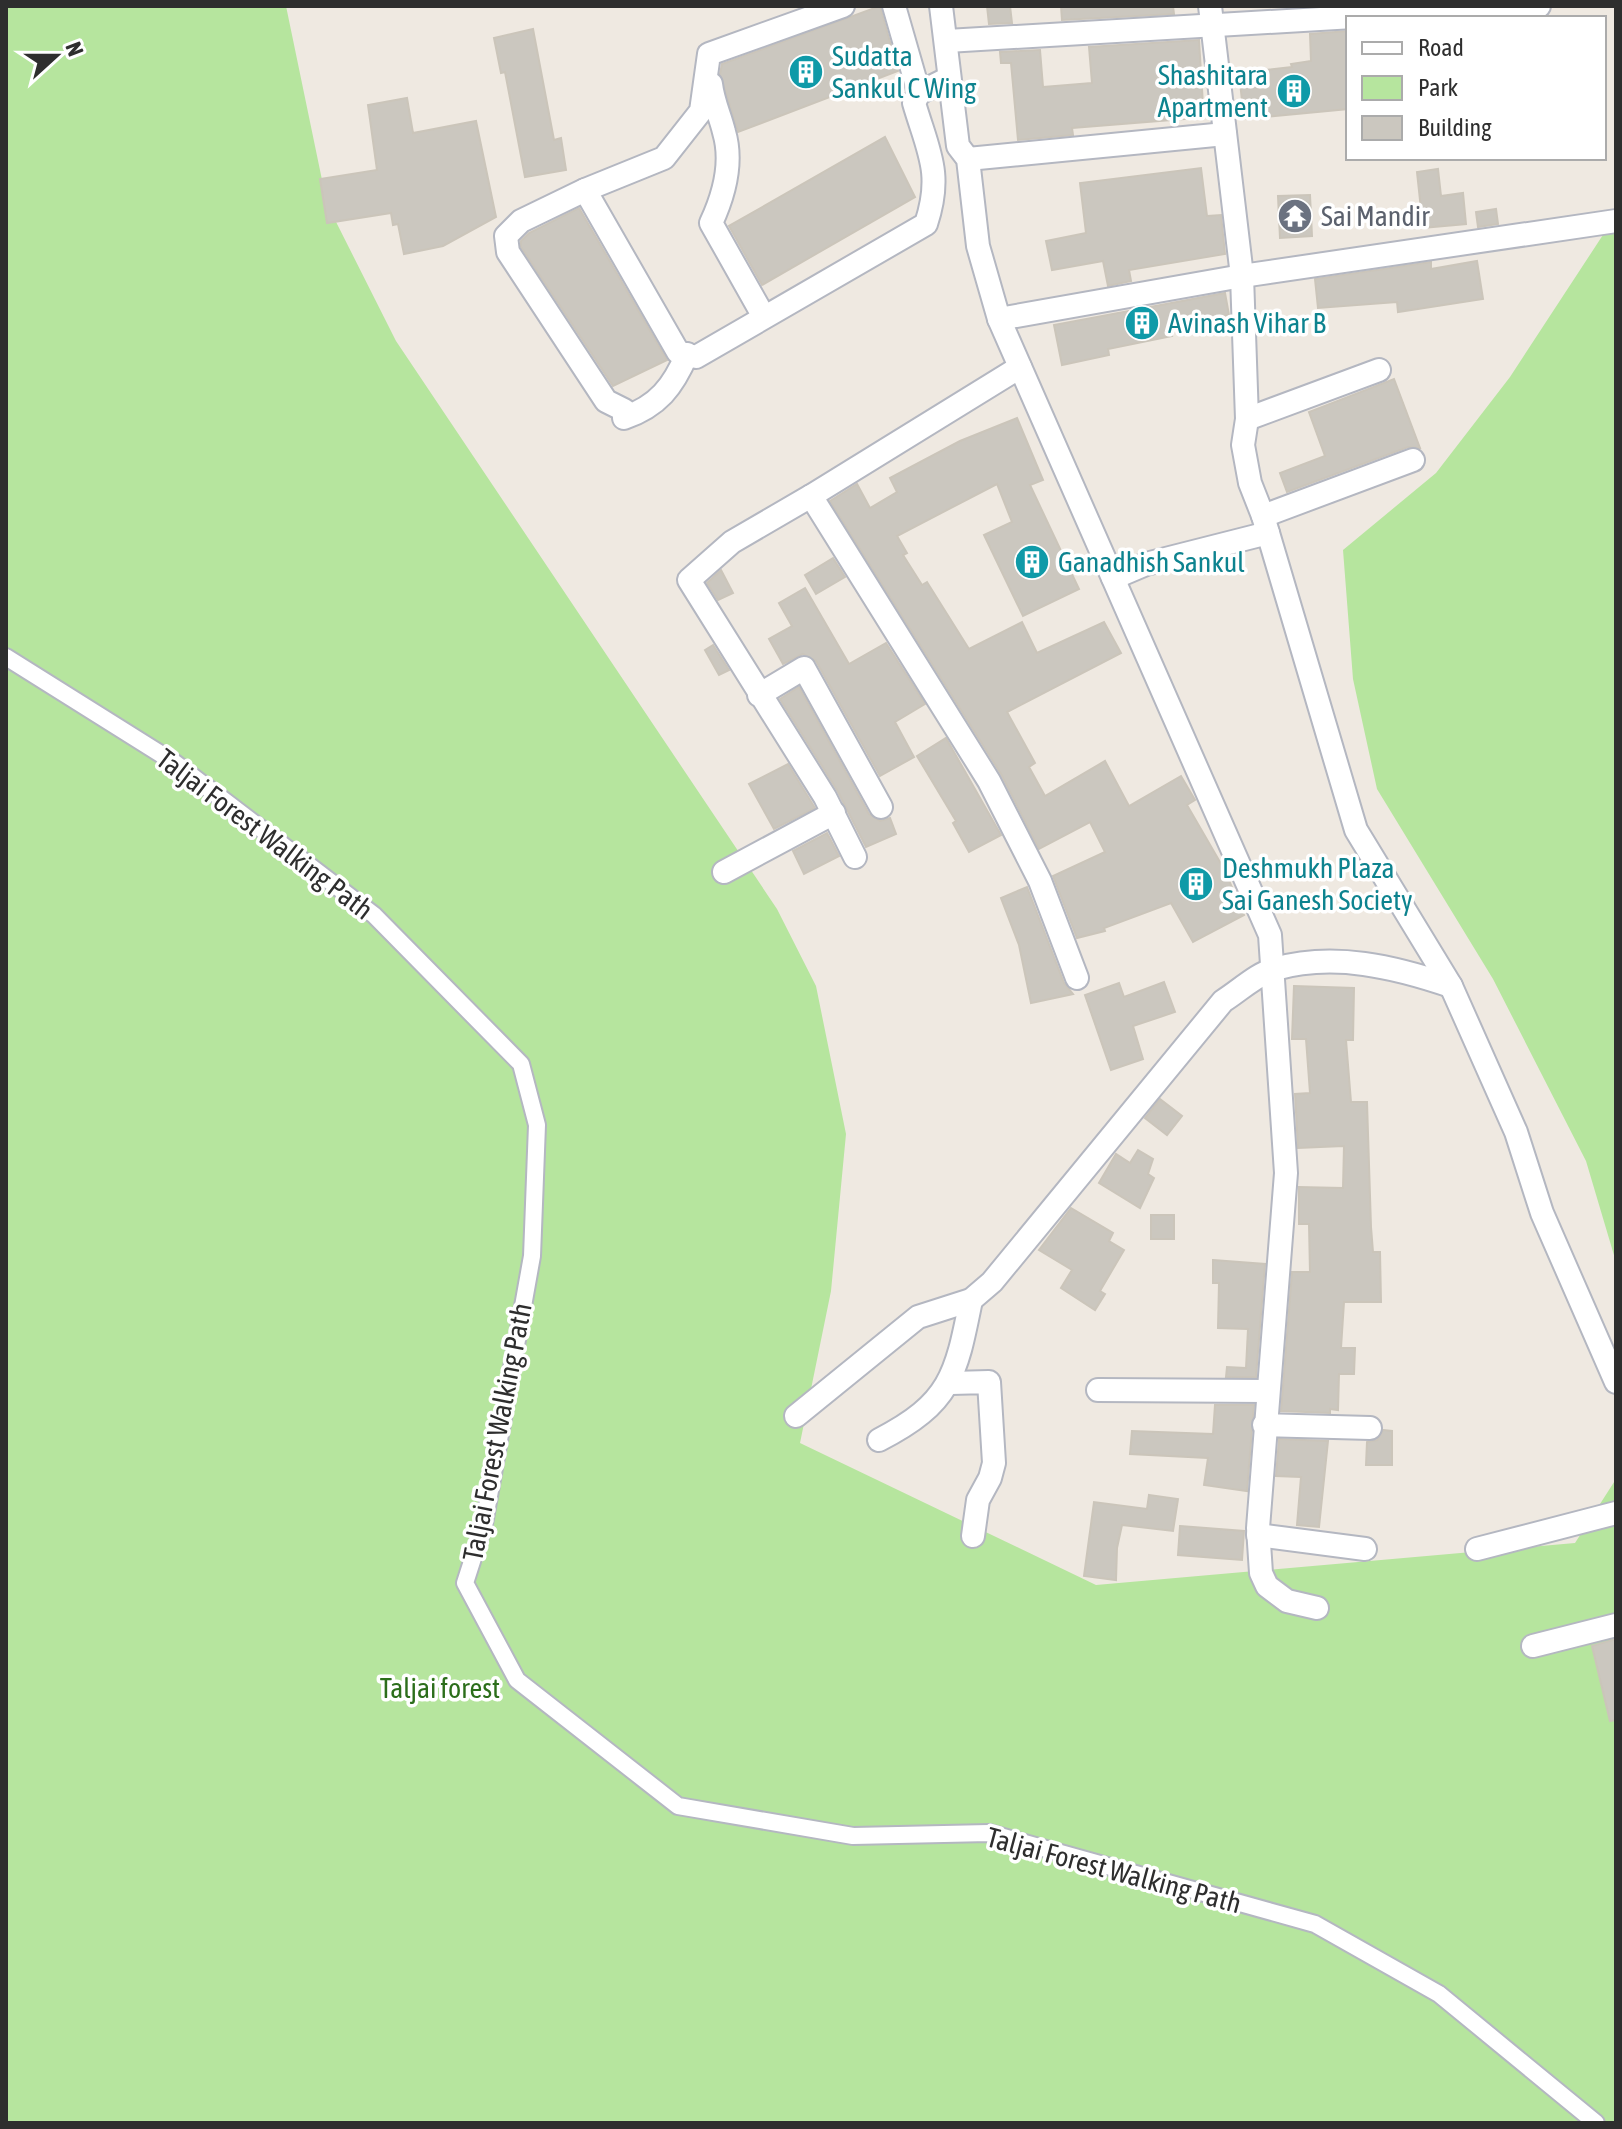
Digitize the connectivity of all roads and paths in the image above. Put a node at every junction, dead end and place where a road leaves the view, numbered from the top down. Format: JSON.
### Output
{"nodes":[{"id":1,"x":843,"y":6,"type":"edge"},
{"id":2,"x":894,"y":6,"type":"edge"},
{"id":3,"x":941,"y":6,"type":"edge"},
{"id":4,"x":1539,"y":6,"type":"edge"},
{"id":5,"x":1211,"y":14,"type":"edge"},
{"id":6,"x":962,"y":40,"type":"junction"},
{"id":7,"x":709,"y":54,"type":"junction"},
{"id":8,"x":949,"y":78,"type":"junction"},
{"id":9,"x":919,"y":93,"type":"junction"},
{"id":10,"x":1225,"y":134,"type":"junction"},
{"id":11,"x":985,"y":157,"type":"junction"},
{"id":12,"x":585,"y":190,"type":"junction"},
{"id":13,"x":1616,"y":221,"type":"edge"},
{"id":14,"x":1242,"y":276,"type":"junction"},
{"id":15,"x":1018,"y":314,"type":"junction"},
{"id":16,"x":764,"y":317,"type":"junction"},
{"id":17,"x":687,"y":354,"type":"junction"},
{"id":18,"x":1020,"y":367,"type":"junction"},
{"id":19,"x":1379,"y":370,"type":"dead end"},
{"id":20,"x":1247,"y":419,"type":"junction"},
{"id":21,"x":1413,"y":460,"type":"dead end"},
{"id":22,"x":811,"y":496,"type":"junction"},
{"id":23,"x":1266,"y":525,"type":"junction"},
{"id":24,"x":1129,"y":571,"type":"junction"},
{"id":25,"x":6,"y":657,"type":"edge"},
{"id":26,"x":759,"y":695,"type":"junction"},
{"id":27,"x":881,"y":807,"type":"dead end"},
{"id":28,"x":834,"y":813,"type":"junction"},
{"id":29,"x":855,"y":857,"type":"dead end"},
{"id":30,"x":724,"y":872,"type":"dead end"},
{"id":31,"x":1273,"y":969,"type":"junction"},
{"id":32,"x":1077,"y":978,"type":"dead end"},
{"id":33,"x":1451,"y":986,"type":"junction"},
{"id":34,"x":971,"y":1300,"type":"junction"},
{"id":35,"x":1616,"y":1382,"type":"edge"},
{"id":36,"x":951,"y":1383,"type":"junction"},
{"id":37,"x":1098,"y":1390,"type":"dead end"},
{"id":38,"x":1267,"y":1391,"type":"junction"},
{"id":39,"x":796,"y":1416,"type":"dead end"},
{"id":40,"x":1264,"y":1425,"type":"junction"},
{"id":41,"x":1370,"y":1428,"type":"dead end"},
{"id":42,"x":879,"y":1440,"type":"dead end"},
{"id":43,"x":1616,"y":1513,"type":"edge"},
{"id":44,"x":1258,"y":1535,"type":"junction"},
{"id":45,"x":973,"y":1536,"type":"dead end"},
{"id":46,"x":1365,"y":1549,"type":"dead end"},
{"id":47,"x":1477,"y":1549,"type":"dead end"},
{"id":48,"x":1317,"y":1608,"type":"dead end"},
{"id":49,"x":1616,"y":1625,"type":"edge"},
{"id":50,"x":1533,"y":1646,"type":"dead end"},
{"id":51,"x":1596,"y":2123,"type":"edge"}],
"edges":[{"from":1,"to":7,"type":"street"},
{"from":2,"to":9,"type":"street"},
{"from":3,"to":6,"type":"street"},
{"from":4,"to":5,"type":"street"},
{"from":5,"to":6,"type":"street"},
{"from":5,"to":10,"type":"street"},
{"from":6,"to":8,"type":"street"},
{"from":7,"to":12,"type":"street"},
{"from":7,"to":16,"type":"street"},
{"from":8,"to":9,"type":"street"},
{"from":8,"to":11,"type":"street"},
{"from":9,"to":16,"type":"street"},
{"from":10,"to":11,"type":"street"},
{"from":10,"to":14,"type":"street"},
{"from":11,"to":15,"type":"street"},
{"from":12,"to":17,"type":"street"},
{"from":12,"to":17,"type":"street"},
{"from":13,"to":14,"type":"street"},
{"from":14,"to":15,"type":"street"},
{"from":14,"to":20,"type":"street"},
{"from":15,"to":18,"type":"street"},
{"from":16,"to":17,"type":"street"},
{"from":18,"to":22,"type":"street"},
{"from":18,"to":24,"type":"street"},
{"from":19,"to":20,"type":"street"},
{"from":20,"to":23,"type":"street"},
{"from":21,"to":23,"type":"street"},
{"from":22,"to":26,"type":"street"},
{"from":22,"to":32,"type":"street"},
{"from":23,"to":24,"type":"street"},
{"from":23,"to":33,"type":"street"},
{"from":24,"to":31,"type":"street"},
{"from":25,"to":51,"type":"street","name":"Taljai Forest Walking Path"},
{"from":26,"to":27,"type":"street"},
{"from":26,"to":28,"type":"street"},
{"from":28,"to":29,"type":"street"},
{"from":28,"to":30,"type":"street"},
{"from":31,"to":33,"type":"street"},
{"from":31,"to":34,"type":"street"},
{"from":31,"to":38,"type":"street"},
{"from":33,"to":35,"type":"street"},
{"from":34,"to":36,"type":"street"},
{"from":34,"to":39,"type":"street"},
{"from":36,"to":42,"type":"street"},
{"from":36,"to":45,"type":"street"},
{"from":37,"to":38,"type":"street"},
{"from":38,"to":40,"type":"street"},
{"from":40,"to":41,"type":"street"},
{"from":40,"to":44,"type":"street"},
{"from":43,"to":47,"type":"street"},
{"from":44,"to":46,"type":"street"},
{"from":44,"to":48,"type":"street"},
{"from":49,"to":50,"type":"street"}]}
